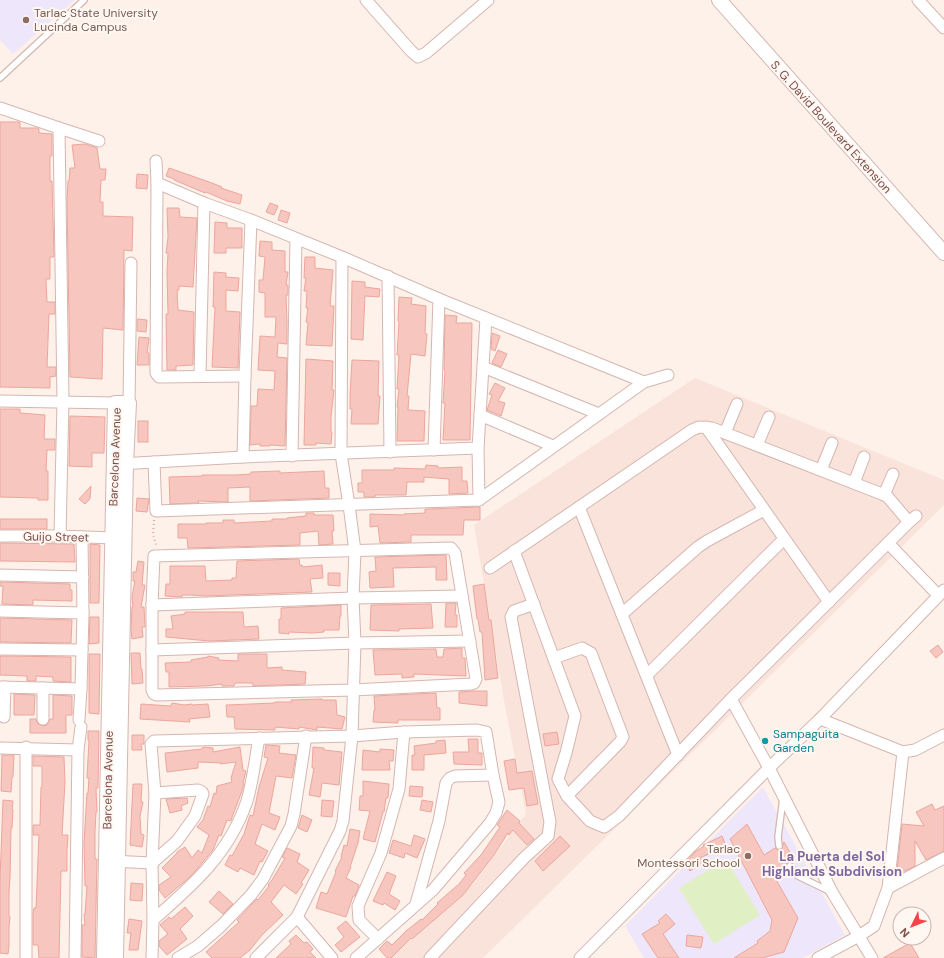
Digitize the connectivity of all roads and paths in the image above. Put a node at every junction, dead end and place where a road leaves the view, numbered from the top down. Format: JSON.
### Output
{"nodes":[{"id":1,"x":84,"y":0,"type":"edge"},
{"id":2,"x":366,"y":0,"type":"edge"},
{"id":3,"x":488,"y":0,"type":"edge"},
{"id":4,"x":719,"y":0,"type":"edge"},
{"id":5,"x":918,"y":0,"type":"edge"},
{"id":6,"x":944,"y":28,"type":"edge"},
{"id":7,"x":0,"y":78,"type":"edge"},
{"id":8,"x":0,"y":108,"type":"edge"},
{"id":9,"x":59,"y":128,"type":"junction"},
{"id":10,"x":99,"y":140,"type":"dead end"},
{"id":11,"x":156,"y":161,"type":"dead end"},
{"id":12,"x":157,"y":183,"type":"junction"},
{"id":13,"x":204,"y":203,"type":"junction"},
{"id":14,"x":251,"y":220,"type":"junction"},
{"id":15,"x":296,"y":239,"type":"junction"},
{"id":16,"x":944,"y":253,"type":"edge"},
{"id":17,"x":342,"y":257,"type":"junction"},
{"id":18,"x":131,"y":263,"type":"dead end"},
{"id":19,"x":388,"y":276,"type":"junction"},
{"id":20,"x":439,"y":299,"type":"junction"},
{"id":21,"x":486,"y":318,"type":"junction"},
{"id":22,"x":483,"y":367,"type":"junction"},
{"id":23,"x":668,"y":375,"type":"dead end"},
{"id":24,"x":200,"y":376,"type":"junction"},
{"id":25,"x":245,"y":376,"type":"junction"},
{"id":26,"x":644,"y":382,"type":"junction"},
{"id":27,"x":0,"y":401,"type":"edge"},
{"id":28,"x":63,"y":401,"type":"junction"},
{"id":29,"x":122,"y":403,"type":"junction"},
{"id":30,"x":737,"y":404,"type":"dead end"},
{"id":31,"x":599,"y":414,"type":"junction"},
{"id":32,"x":480,"y":415,"type":"junction"},
{"id":33,"x":769,"y":417,"type":"dead end"},
{"id":34,"x":706,"y":427,"type":"junction"},
{"id":35,"x":725,"y":433,"type":"junction"},
{"id":36,"x":832,"y":443,"type":"dead end"},
{"id":37,"x":757,"y":445,"type":"junction"},
{"id":38,"x":553,"y":446,"type":"junction"},
{"id":39,"x":478,"y":448,"type":"junction"},
{"id":40,"x":434,"y":450,"type":"junction"},
{"id":41,"x":390,"y":452,"type":"junction"},
{"id":42,"x":341,"y":454,"type":"junction"},
{"id":43,"x":292,"y":456,"type":"junction"},
{"id":44,"x":243,"y":457,"type":"junction"},
{"id":45,"x":864,"y":457,"type":"dead end"},
{"id":46,"x":154,"y":462,"type":"junction"},
{"id":47,"x":120,"y":464,"type":"junction"},
{"id":48,"x":821,"y":470,"type":"junction"},
{"id":49,"x":893,"y":474,"type":"dead end"},
{"id":50,"x":854,"y":483,"type":"junction"},
{"id":51,"x":884,"y":494,"type":"junction"},
{"id":52,"x":479,"y":500,"type":"junction"},
{"id":53,"x":350,"y":505,"type":"junction"},
{"id":54,"x":580,"y":507,"type":"junction"},
{"id":55,"x":764,"y":510,"type":"junction"},
{"id":56,"x":156,"y":511,"type":"junction"},
{"id":57,"x":0,"y":536,"type":"edge"},
{"id":58,"x":60,"y":536,"type":"junction"},
{"id":59,"x":82,"y":537,"type":"junction"},
{"id":60,"x":113,"y":538,"type":"junction"},
{"id":61,"x":784,"y":539,"type":"junction"},
{"id":62,"x":888,"y":544,"type":"junction"},
{"id":63,"x":355,"y":551,"type":"junction"},
{"id":64,"x":514,"y":551,"type":"junction"},
{"id":65,"x":154,"y":556,"type":"junction"},
{"id":66,"x":490,"y":568,"type":"dead end"},
{"id":67,"x":0,"y":575,"type":"edge"},
{"id":68,"x":83,"y":577,"type":"junction"},
{"id":69,"x":941,"y":593,"type":"edge"},
{"id":70,"x":462,"y":596,"type":"junction"},
{"id":71,"x":354,"y":598,"type":"junction"},
{"id":72,"x":829,"y":602,"type":"junction"},
{"id":73,"x":534,"y":604,"type":"junction"},
{"id":74,"x":152,"y":605,"type":"junction"},
{"id":75,"x":0,"y":611,"type":"edge"},
{"id":76,"x":83,"y":613,"type":"junction"},
{"id":77,"x":622,"y":614,"type":"junction"},
{"id":78,"x":470,"y":641,"type":"junction"},
{"id":79,"x":355,"y":643,"type":"junction"},
{"id":80,"x":0,"y":649,"type":"edge"},
{"id":81,"x":82,"y":650,"type":"junction"},
{"id":82,"x":152,"y":650,"type":"junction"},
{"id":83,"x":554,"y":658,"type":"junction"},
{"id":84,"x":646,"y":675,"type":"junction"},
{"id":85,"x":3,"y":687,"type":"edge"},
{"id":86,"x":43,"y":688,"type":"junction"},
{"id":87,"x":80,"y":688,"type":"junction"},
{"id":88,"x":353,"y":690,"type":"junction"},
{"id":89,"x":731,"y":699,"type":"junction"},
{"id":90,"x":4,"y":717,"type":"dead end"},
{"id":91,"x":43,"y":719,"type":"dead end"},
{"id":92,"x":820,"y":719,"type":"junction"},
{"id":93,"x":404,"y":732,"type":"junction"},
{"id":94,"x":944,"y":734,"type":"edge"},
{"id":95,"x":306,"y":736,"type":"junction"},
{"id":96,"x":352,"y":736,"type":"junction"},
{"id":97,"x":259,"y":738,"type":"junction"},
{"id":98,"x":0,"y":748,"type":"edge"},
{"id":99,"x":26,"y":748,"type":"junction"},
{"id":100,"x":78,"y":750,"type":"junction"},
{"id":101,"x":903,"y":752,"type":"junction"},
{"id":102,"x":678,"y":755,"type":"junction"},
{"id":103,"x":769,"y":768,"type":"junction"},
{"id":104,"x":493,"y":775,"type":"junction"},
{"id":105,"x":558,"y":779,"type":"junction"},
{"id":106,"x":542,"y":784,"type":"junction"},
{"id":107,"x":155,"y":793,"type":"junction"},
{"id":108,"x":567,"y":796,"type":"junction"},
{"id":109,"x":783,"y":796,"type":"junction"},
{"id":110,"x":779,"y":846,"type":"dead end"},
{"id":111,"x":944,"y":858,"type":"edge"},
{"id":112,"x":112,"y":862,"type":"junction"},
{"id":113,"x":152,"y":863,"type":"junction"},
{"id":114,"x":790,"y":866,"type":"dead end"},
{"id":115,"x":888,"y":888,"type":"junction"},
{"id":116,"x":832,"y":892,"type":"junction"},
{"id":117,"x":416,"y":904,"type":"junction"},
{"id":118,"x":297,"y":917,"type":"junction"},
{"id":119,"x":153,"y":920,"type":"junction"},
{"id":120,"x":859,"y":936,"type":"junction"},
{"id":121,"x":378,"y":939,"type":"junction"},
{"id":122,"x":263,"y":956,"type":"edge"},
{"id":123,"x":26,"y":958,"type":"edge"},
{"id":124,"x":75,"y":958,"type":"edge"},
{"id":125,"x":104,"y":958,"type":"edge"},
{"id":126,"x":116,"y":958,"type":"edge"},
{"id":127,"x":152,"y":958,"type":"edge"},
{"id":128,"x":178,"y":958,"type":"edge"},
{"id":129,"x":332,"y":958,"type":"edge"},
{"id":130,"x":356,"y":958,"type":"edge"},
{"id":131,"x":430,"y":958,"type":"edge"},
{"id":132,"x":580,"y":958,"type":"edge"},
{"id":133,"x":818,"y":958,"type":"edge"},
{"id":134,"x":872,"y":958,"type":"edge"}],
"edges":[{"from":1,"to":7,"type":"lane"},
{"from":2,"to":3,"type":"street"},
{"from":4,"to":16,"type":"street","name":"S. G. David Boulevard Extension"},
{"from":5,"to":6,"type":"street"},
{"from":8,"to":9,"type":"street"},
{"from":9,"to":10,"type":"street"},
{"from":9,"to":28,"type":"street"},
{"from":11,"to":12,"type":"street"},
{"from":12,"to":13,"type":"street"},
{"from":12,"to":24,"type":"street"},
{"from":13,"to":14,"type":"street"},
{"from":13,"to":24,"type":"street"},
{"from":14,"to":15,"type":"street"},
{"from":14,"to":25,"type":"street"},
{"from":15,"to":17,"type":"street"},
{"from":15,"to":43,"type":"street"},
{"from":17,"to":19,"type":"street"},
{"from":17,"to":42,"type":"street"},
{"from":18,"to":29,"type":"street"},
{"from":19,"to":20,"type":"street"},
{"from":19,"to":41,"type":"street"},
{"from":20,"to":21,"type":"street"},
{"from":20,"to":40,"type":"street"},
{"from":21,"to":22,"type":"street"},
{"from":21,"to":26,"type":"street"},
{"from":22,"to":31,"type":"street"},
{"from":22,"to":32,"type":"street"},
{"from":23,"to":26,"type":"street"},
{"from":24,"to":25,"type":"street"},
{"from":25,"to":44,"type":"street"},
{"from":26,"to":31,"type":"street"},
{"from":27,"to":28,"type":"street"},
{"from":28,"to":29,"type":"street"},
{"from":28,"to":58,"type":"street"},
{"from":29,"to":47,"type":"street","name":"Barcelona Avenue"},
{"from":30,"to":35,"type":"street"},
{"from":31,"to":38,"type":"street"},
{"from":32,"to":38,"type":"street"},
{"from":32,"to":39,"type":"street"},
{"from":33,"to":37,"type":"street"},
{"from":34,"to":35,"type":"street"},
{"from":34,"to":54,"type":"street"},
{"from":34,"to":55,"type":"street"},
{"from":35,"to":37,"type":"street"},
{"from":36,"to":48,"type":"street"},
{"from":37,"to":48,"type":"street"},
{"from":38,"to":52,"type":"street"},
{"from":39,"to":40,"type":"street"},
{"from":39,"to":52,"type":"street"},
{"from":40,"to":41,"type":"street"},
{"from":41,"to":42,"type":"street"},
{"from":42,"to":43,"type":"street"},
{"from":42,"to":53,"type":"street"},
{"from":43,"to":44,"type":"street"},
{"from":44,"to":46,"type":"street"},
{"from":45,"to":50,"type":"street"},
{"from":46,"to":47,"type":"street"},
{"from":46,"to":56,"type":"street"},
{"from":47,"to":60,"type":"street","name":"Barcelona Avenue"},
{"from":47,"to":112,"type":"street","name":"Barcelona Avenue"},
{"from":48,"to":50,"type":"street"},
{"from":49,"to":51,"type":"street"},
{"from":50,"to":51,"type":"street"},
{"from":51,"to":62,"type":"street"},
{"from":52,"to":53,"type":"street"},
{"from":53,"to":56,"type":"street"},
{"from":53,"to":63,"type":"street"},
{"from":54,"to":64,"type":"street"},
{"from":54,"to":77,"type":"street"},
{"from":55,"to":61,"type":"street"},
{"from":55,"to":77,"type":"street"},
{"from":56,"to":65,"type":"path"},
{"from":57,"to":58,"type":"street","name":"Guijo Street"},
{"from":58,"to":59,"type":"street","name":"Guijo Street"},
{"from":59,"to":60,"type":"street","name":"Guijo Street"},
{"from":59,"to":68,"type":"street"},
{"from":60,"to":112,"type":"street","name":"Barcelona Avenue"},
{"from":61,"to":72,"type":"street"},
{"from":61,"to":84,"type":"street"},
{"from":62,"to":69,"type":"street"},
{"from":62,"to":72,"type":"street"},
{"from":63,"to":65,"type":"street"},
{"from":63,"to":70,"type":"street"},
{"from":63,"to":71,"type":"street"},
{"from":64,"to":66,"type":"street"},
{"from":64,"to":73,"type":"street"},
{"from":65,"to":74,"type":"street"},
{"from":67,"to":68,"type":"street"},
{"from":68,"to":76,"type":"street"},
{"from":69,"to":92,"type":"street"},
{"from":70,"to":71,"type":"street"},
{"from":70,"to":78,"type":"street"},
{"from":71,"to":74,"type":"street"},
{"from":71,"to":79,"type":"street"},
{"from":72,"to":89,"type":"street"},
{"from":73,"to":83,"type":"street"},
{"from":73,"to":106,"type":"street"},
{"from":74,"to":82,"type":"street"},
{"from":75,"to":76,"type":"street"},
{"from":76,"to":81,"type":"street"},
{"from":77,"to":84,"type":"street"},
{"from":78,"to":79,"type":"street"},
{"from":78,"to":88,"type":"street"},
{"from":79,"to":82,"type":"street"},
{"from":79,"to":88,"type":"street"},
{"from":80,"to":81,"type":"street"},
{"from":81,"to":87,"type":"street"},
{"from":82,"to":88,"type":"street"},
{"from":83,"to":105,"type":"street"},
{"from":83,"to":108,"type":"street"},
{"from":84,"to":102,"type":"street"},
{"from":85,"to":86,"type":"street"},
{"from":85,"to":90,"type":"street"},
{"from":86,"to":87,"type":"street"},
{"from":86,"to":91,"type":"street"},
{"from":87,"to":100,"type":"street"},
{"from":88,"to":96,"type":"street"},
{"from":89,"to":102,"type":"street"},
{"from":89,"to":103,"type":"street"},
{"from":92,"to":101,"type":"street"},
{"from":92,"to":103,"type":"street"},
{"from":93,"to":96,"type":"street"},
{"from":93,"to":104,"type":"street"},
{"from":93,"to":121,"type":"street"},
{"from":94,"to":101,"type":"street"},
{"from":95,"to":96,"type":"street"},
{"from":95,"to":97,"type":"street"},
{"from":95,"to":128,"type":"street"},
{"from":96,"to":118,"type":"street"},
{"from":97,"to":107,"type":"street"},
{"from":97,"to":119,"type":"street"},
{"from":98,"to":99,"type":"street"},
{"from":99,"to":100,"type":"street"},
{"from":99,"to":123,"type":"street"},
{"from":100,"to":124,"type":"street"},
{"from":101,"to":115,"type":"street"},
{"from":102,"to":108,"type":"street"},
{"from":103,"to":109,"type":"street"},
{"from":103,"to":132,"type":"street"},
{"from":104,"to":117,"type":"street"},
{"from":104,"to":117,"type":"street"},
{"from":105,"to":106,"type":"street"},
{"from":105,"to":108,"type":"street"},
{"from":106,"to":131,"type":"street"},
{"from":107,"to":113,"type":"street"},
{"from":107,"to":113,"type":"street"},
{"from":109,"to":110,"type":"lane"},
{"from":109,"to":116,"type":"street"},
{"from":111,"to":115,"type":"street"},
{"from":112,"to":113,"type":"street"},
{"from":112,"to":125,"type":"street","name":"Barcelona Avenue"},
{"from":112,"to":126,"type":"street","name":"Barcelona Avenue"},
{"from":113,"to":119,"type":"street"},
{"from":114,"to":116,"type":"lane"},
{"from":115,"to":120,"type":"street"},
{"from":116,"to":120,"type":"street"},
{"from":117,"to":121,"type":"street"},
{"from":118,"to":122,"type":"street"},
{"from":118,"to":129,"type":"street"},
{"from":119,"to":127,"type":"street"},
{"from":120,"to":133,"type":"street"},
{"from":120,"to":134,"type":"street"},
{"from":121,"to":130,"type":"street"}]}
